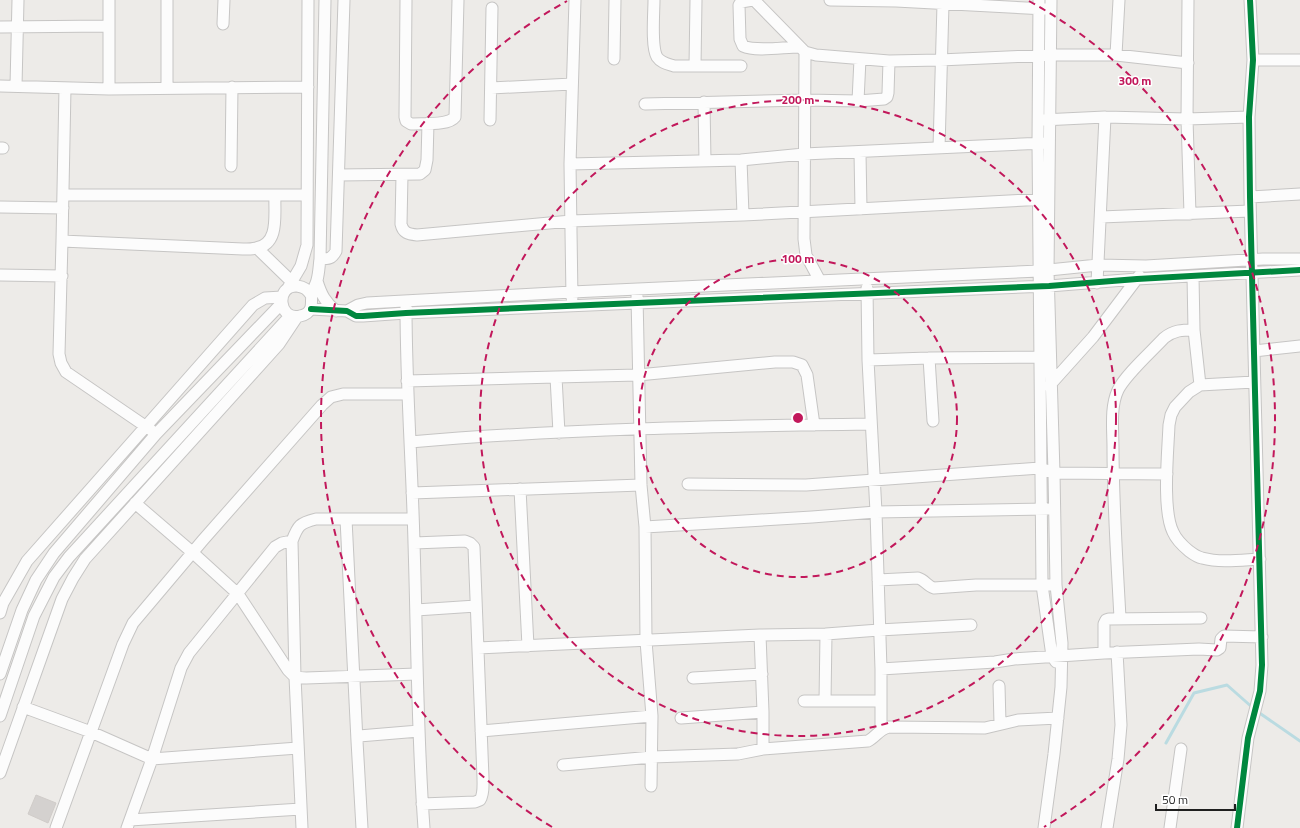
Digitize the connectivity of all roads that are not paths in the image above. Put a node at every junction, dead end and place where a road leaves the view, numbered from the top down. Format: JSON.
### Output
{"nodes":[{"id":1,"x":18,"y":0,"type":"edge"},
{"id":2,"x":110,"y":0,"type":"edge"},
{"id":3,"x":167,"y":0,"type":"edge"},
{"id":4,"x":224,"y":0,"type":"edge"},
{"id":5,"x":308,"y":0,"type":"edge"},
{"id":6,"x":325,"y":0,"type":"edge"},
{"id":7,"x":344,"y":0,"type":"edge"},
{"id":8,"x":406,"y":0,"type":"edge"},
{"id":9,"x":458,"y":0,"type":"edge"},
{"id":10,"x":575,"y":0,"type":"edge"},
{"id":11,"x":614,"y":0,"type":"edge"},
{"id":12,"x":654,"y":0,"type":"edge"},
{"id":13,"x":696,"y":0,"type":"edge"},
{"id":14,"x":753,"y":0,"type":"edge"},
{"id":15,"x":830,"y":0,"type":"edge"},
{"id":16,"x":847,"y":0,"type":"edge"},
{"id":17,"x":1119,"y":0,"type":"edge"},
{"id":18,"x":1188,"y":0,"type":"edge"},
{"id":19,"x":1250,"y":0,"type":"edge"},
{"id":20,"x":943,"y":4,"type":"junction"},
{"id":21,"x":1039,"y":4,"type":"edge"},
{"id":22,"x":1051,"y":5,"type":"edge"},
{"id":23,"x":492,"y":8,"type":"dead end"},
{"id":24,"x":223,"y":24,"type":"dead end"},
{"id":25,"x":109,"y":26,"type":"junction"},
{"id":26,"x":0,"y":27,"type":"edge"},
{"id":27,"x":17,"y":27,"type":"junction"},
{"id":28,"x":802,"y":49,"type":"junction"},
{"id":29,"x":1038,"y":55,"type":"junction"},
{"id":30,"x":1051,"y":55,"type":"junction"},
{"id":31,"x":1116,"y":55,"type":"junction"},
{"id":32,"x":860,"y":58,"type":"junction"},
{"id":33,"x":614,"y":59,"type":"dead end"},
{"id":34,"x":940,"y":60,"type":"junction"},
{"id":35,"x":1253,"y":60,"type":"junction"},
{"id":36,"x":1300,"y":60,"type":"edge"},
{"id":37,"x":889,"y":61,"type":"junction"},
{"id":38,"x":1188,"y":63,"type":"junction"},
{"id":39,"x":695,"y":66,"type":"junction"},
{"id":40,"x":741,"y":66,"type":"dead end"},
{"id":41,"x":572,"y":84,"type":"junction"},
{"id":42,"x":0,"y":86,"type":"edge"},
{"id":43,"x":16,"y":86,"type":"junction"},
{"id":44,"x":232,"y":87,"type":"junction"},
{"id":45,"x":308,"y":87,"type":"junction"},
{"id":46,"x":65,"y":88,"type":"junction"},
{"id":47,"x":167,"y":88,"type":"junction"},
{"id":48,"x":491,"y":88,"type":"junction"},
{"id":49,"x":109,"y":89,"type":"junction"},
{"id":50,"x":805,"y":100,"type":"junction"},
{"id":51,"x":858,"y":101,"type":"junction"},
{"id":52,"x":704,"y":102,"type":"junction"},
{"id":53,"x":645,"y":104,"type":"dead end"},
{"id":54,"x":1249,"y":116,"type":"junction"},
{"id":55,"x":1105,"y":117,"type":"junction"},
{"id":56,"x":1187,"y":119,"type":"junction"},
{"id":57,"x":490,"y":120,"type":"dead end"},
{"id":58,"x":1043,"y":120,"type":"junction"},
{"id":59,"x":428,"y":123,"type":"junction"},
{"id":60,"x":1049,"y":142,"type":"junction"},
{"id":61,"x":1038,"y":143,"type":"junction"},
{"id":62,"x":939,"y":148,"type":"junction"},
{"id":63,"x":860,"y":153,"type":"junction"},
{"id":64,"x":804,"y":154,"type":"junction"},
{"id":65,"x":741,"y":160,"type":"junction"},
{"id":66,"x":705,"y":161,"type":"junction"},
{"id":67,"x":570,"y":164,"type":"junction"},
{"id":68,"x":232,"y":166,"type":"dead end"},
{"id":69,"x":339,"y":175,"type":"junction"},
{"id":70,"x":402,"y":175,"type":"junction"},
{"id":71,"x":1300,"y":194,"type":"edge"},
{"id":72,"x":63,"y":195,"type":"junction"},
{"id":73,"x":306,"y":195,"type":"junction"},
{"id":74,"x":274,"y":196,"type":"junction"},
{"id":75,"x":1250,"y":197,"type":"junction"},
{"id":76,"x":1044,"y":199,"type":"junction"},
{"id":77,"x":0,"y":207,"type":"edge"},
{"id":78,"x":62,"y":208,"type":"junction"},
{"id":79,"x":861,"y":209,"type":"junction"},
{"id":80,"x":1250,"y":211,"type":"junction"},
{"id":81,"x":804,"y":212,"type":"junction"},
{"id":82,"x":1190,"y":214,"type":"junction"},
{"id":83,"x":743,"y":215,"type":"junction"},
{"id":84,"x":1101,"y":217,"type":"junction"},
{"id":85,"x":571,"y":221,"type":"junction"},
{"id":86,"x":62,"y":241,"type":"junction"},
{"id":87,"x":257,"y":248,"type":"junction"},
{"id":88,"x":320,"y":259,"type":"junction"},
{"id":89,"x":1251,"y":259,"type":"junction"},
{"id":90,"x":1300,"y":259,"type":"edge"},
{"id":91,"x":1098,"y":265,"type":"junction"},
{"id":92,"x":1146,"y":266,"type":"junction"},
{"id":93,"x":1300,"y":270,"type":"edge"},
{"id":94,"x":1044,"y":271,"type":"junction"},
{"id":95,"x":1252,"y":273,"type":"junction"},
{"id":96,"x":0,"y":275,"type":"edge"},
{"id":97,"x":62,"y":276,"type":"junction"},
{"id":98,"x":1193,"y":276,"type":"junction"},
{"id":99,"x":867,"y":279,"type":"junction"},
{"id":100,"x":1137,"y":279,"type":"junction"},
{"id":101,"x":317,"y":281,"type":"junction"},
{"id":102,"x":820,"y":281,"type":"junction"},
{"id":103,"x":1097,"y":283,"type":"junction"},
{"id":104,"x":1044,"y":287,"type":"junction"},
{"id":105,"x":637,"y":289,"type":"junction"},
{"id":106,"x":572,"y":292,"type":"junction"},
{"id":107,"x":286,"y":293,"type":"junction"},
{"id":108,"x":867,"y":294,"type":"junction"},
{"id":109,"x":312,"y":295,"type":"junction"},
{"id":110,"x":406,"y":301,"type":"junction"},
{"id":111,"x":637,"y":303,"type":"junction"},
{"id":112,"x":572,"y":306,"type":"junction"},
{"id":113,"x":311,"y":309,"type":"junction"},
{"id":114,"x":336,"y":311,"type":"junction"},
{"id":115,"x":347,"y":311,"type":"junction"},
{"id":116,"x":406,"y":313,"type":"junction"},
{"id":117,"x":293,"y":316,"type":"junction"},
{"id":118,"x":1194,"y":330,"type":"junction"},
{"id":119,"x":1300,"y":346,"type":"edge"},
{"id":120,"x":1254,"y":351,"type":"junction"},
{"id":121,"x":1045,"y":357,"type":"junction"},
{"id":122,"x":929,"y":358,"type":"junction"},
{"id":123,"x":868,"y":360,"type":"junction"},
{"id":124,"x":638,"y":375,"type":"junction"},
{"id":125,"x":556,"y":377,"type":"junction"},
{"id":126,"x":407,"y":381,"type":"junction"},
{"id":127,"x":1254,"y":382,"type":"junction"},
{"id":128,"x":1051,"y":384,"type":"junction"},
{"id":129,"x":1200,"y":384,"type":"junction"},
{"id":130,"x":408,"y":394,"type":"junction"},
{"id":131,"x":1040,"y":396,"type":"junction"},
{"id":132,"x":933,"y":421,"type":"dead end"},
{"id":133,"x":871,"y":424,"type":"junction"},
{"id":134,"x":814,"y":425,"type":"junction"},
{"id":135,"x":146,"y":426,"type":"junction"},
{"id":136,"x":639,"y":429,"type":"junction"},
{"id":137,"x":559,"y":433,"type":"junction"},
{"id":138,"x":156,"y":434,"type":"junction"},
{"id":139,"x":410,"y":442,"type":"junction"},
{"id":140,"x":1040,"y":468,"type":"junction"},
{"id":141,"x":1054,"y":473,"type":"junction"},
{"id":142,"x":1113,"y":473,"type":"junction"},
{"id":143,"x":1167,"y":474,"type":"junction"},
{"id":144,"x":873,"y":480,"type":"junction"},
{"id":145,"x":688,"y":484,"type":"dead end"},
{"id":146,"x":641,"y":485,"type":"junction"},
{"id":147,"x":520,"y":489,"type":"junction"},
{"id":148,"x":412,"y":493,"type":"junction"},
{"id":149,"x":135,"y":503,"type":"junction"},
{"id":150,"x":1054,"y":508,"type":"junction"},
{"id":151,"x":1041,"y":509,"type":"junction"},
{"id":152,"x":876,"y":512,"type":"junction"},
{"id":153,"x":346,"y":519,"type":"junction"},
{"id":154,"x":413,"y":519,"type":"junction"},
{"id":155,"x":644,"y":527,"type":"junction"},
{"id":156,"x":292,"y":541,"type":"junction"},
{"id":157,"x":414,"y":543,"type":"junction"},
{"id":158,"x":192,"y":552,"type":"junction"},
{"id":159,"x":1260,"y":559,"type":"junction"},
{"id":160,"x":878,"y":580,"type":"junction"},
{"id":161,"x":1042,"y":585,"type":"junction"},
{"id":162,"x":1056,"y":585,"type":"junction"},
{"id":163,"x":238,"y":594,"type":"junction"},
{"id":164,"x":1,"y":606,"type":"edge"},
{"id":165,"x":476,"y":606,"type":"junction"},
{"id":166,"x":22,"y":610,"type":"junction"},
{"id":167,"x":416,"y":610,"type":"junction"},
{"id":168,"x":34,"y":616,"type":"junction"},
{"id":169,"x":1120,"y":618,"type":"junction"},
{"id":170,"x":1201,"y":618,"type":"dead end"},
{"id":171,"x":971,"y":625,"type":"dead end"},
{"id":172,"x":878,"y":630,"type":"junction"},
{"id":173,"x":826,"y":634,"type":"junction"},
{"id":174,"x":760,"y":636,"type":"junction"},
{"id":175,"x":1262,"y":637,"type":"junction"},
{"id":176,"x":646,"y":642,"type":"junction"},
{"id":177,"x":528,"y":646,"type":"junction"},
{"id":178,"x":478,"y":648,"type":"junction"},
{"id":179,"x":1117,"y":652,"type":"junction"},
{"id":180,"x":1104,"y":653,"type":"junction"},
{"id":181,"x":1057,"y":656,"type":"junction"},
{"id":182,"x":881,"y":669,"type":"junction"},
{"id":183,"x":16,"y":670,"type":"junction"},
{"id":184,"x":0,"y":674,"type":"edge"},
{"id":185,"x":417,"y":674,"type":"junction"},
{"id":186,"x":762,"y":674,"type":"junction"},
{"id":187,"x":34,"y":675,"type":"junction"},
{"id":188,"x":355,"y":676,"type":"junction"},
{"id":189,"x":295,"y":677,"type":"junction"},
{"id":190,"x":693,"y":678,"type":"dead end"},
{"id":191,"x":999,"y":686,"type":"dead end"},
{"id":192,"x":804,"y":701,"type":"dead end"},
{"id":193,"x":825,"y":701,"type":"junction"},
{"id":194,"x":881,"y":701,"type":"junction"},
{"id":195,"x":23,"y":707,"type":"junction"},
{"id":196,"x":763,"y":712,"type":"junction"},
{"id":197,"x":0,"y":716,"type":"edge"},
{"id":198,"x":652,"y":716,"type":"junction"},
{"id":199,"x":681,"y":718,"type":"dead end"},
{"id":200,"x":1000,"y":723,"type":"junction"},
{"id":201,"x":1057,"y":724,"type":"junction"},
{"id":202,"x":881,"y":730,"type":"junction"},
{"id":203,"x":419,"y":731,"type":"junction"},
{"id":204,"x":481,"y":731,"type":"junction"},
{"id":205,"x":92,"y":732,"type":"junction"},
{"id":206,"x":357,"y":741,"type":"junction"},
{"id":207,"x":298,"y":748,"type":"junction"},
{"id":208,"x":763,"y":749,"type":"junction"},
{"id":209,"x":1181,"y":749,"type":"dead end"},
{"id":210,"x":652,"y":757,"type":"junction"},
{"id":211,"x":152,"y":759,"type":"junction"},
{"id":212,"x":563,"y":765,"type":"dead end"},
{"id":213,"x":0,"y":772,"type":"edge"},
{"id":214,"x":651,"y":786,"type":"dead end"},
{"id":215,"x":422,"y":804,"type":"junction"},
{"id":216,"x":301,"y":809,"type":"junction"},
{"id":217,"x":128,"y":824,"type":"edge"},
{"id":218,"x":56,"y":828,"type":"edge"},
{"id":219,"x":302,"y":828,"type":"edge"},
{"id":220,"x":362,"y":828,"type":"edge"},
{"id":221,"x":424,"y":828,"type":"edge"},
{"id":222,"x":1044,"y":828,"type":"edge"},
{"id":223,"x":1107,"y":828,"type":"edge"},
{"id":224,"x":1170,"y":828,"type":"edge"},
{"id":225,"x":1237,"y":828,"type":"edge"}],
"edges":[{"from":1,"to":27,"type":"street"},
{"from":2,"to":25,"type":"street"},
{"from":3,"to":47,"type":"street"},
{"from":4,"to":24,"type":"street"},
{"from":5,"to":45,"type":"street"},
{"from":6,"to":88,"type":"street"},
{"from":7,"to":69,"type":"street"},
{"from":8,"to":59,"type":"street"},
{"from":9,"to":59,"type":"street"},
{"from":10,"to":41,"type":"street"},
{"from":11,"to":33,"type":"street"},
{"from":12,"to":39,"type":"street"},
{"from":13,"to":39,"type":"street"},
{"from":14,"to":28,"type":"street"},
{"from":14,"to":28,"type":"street"},
{"from":15,"to":16,"type":"street"},
{"from":16,"to":20,"type":"street"},
{"from":17,"to":31,"type":"street"},
{"from":18,"to":38,"type":"street"},
{"from":19,"to":35,"type":"street"},
{"from":20,"to":21,"type":"street"},
{"from":20,"to":34,"type":"street"},
{"from":21,"to":22,"type":"street"},
{"from":21,"to":29,"type":"street"},
{"from":22,"to":30,"type":"street"},
{"from":23,"to":48,"type":"street"},
{"from":25,"to":27,"type":"street"},
{"from":25,"to":49,"type":"street"},
{"from":26,"to":27,"type":"street"},
{"from":27,"to":43,"type":"street"},
{"from":28,"to":32,"type":"street"},
{"from":28,"to":50,"type":"street"},
{"from":29,"to":30,"type":"street"},
{"from":29,"to":34,"type":"street"},
{"from":29,"to":58,"type":"street"},
{"from":30,"to":31,"type":"street"},
{"from":30,"to":58,"type":"street"},
{"from":31,"to":38,"type":"street"},
{"from":32,"to":37,"type":"street"},
{"from":32,"to":51,"type":"street"},
{"from":34,"to":37,"type":"street"},
{"from":34,"to":62,"type":"street"},
{"from":35,"to":36,"type":"street"},
{"from":35,"to":54,"type":"street"},
{"from":37,"to":51,"type":"street"},
{"from":38,"to":56,"type":"street"},
{"from":39,"to":40,"type":"street"},
{"from":41,"to":48,"type":"street"},
{"from":41,"to":67,"type":"street"},
{"from":42,"to":43,"type":"street"},
{"from":43,"to":46,"type":"street"},
{"from":44,"to":45,"type":"street"},
{"from":44,"to":47,"type":"street"},
{"from":44,"to":68,"type":"street"},
{"from":45,"to":73,"type":"street"},
{"from":46,"to":49,"type":"street"},
{"from":46,"to":72,"type":"street"},
{"from":47,"to":49,"type":"street"},
{"from":48,"to":57,"type":"street"},
{"from":50,"to":51,"type":"street"},
{"from":50,"to":52,"type":"street"},
{"from":50,"to":64,"type":"street"},
{"from":52,"to":53,"type":"street"},
{"from":52,"to":66,"type":"street"},
{"from":54,"to":56,"type":"street"},
{"from":54,"to":75,"type":"street"},
{"from":55,"to":56,"type":"street"},
{"from":55,"to":58,"type":"street"},
{"from":55,"to":84,"type":"street"},
{"from":56,"to":82,"type":"street"},
{"from":58,"to":60,"type":"street"},
{"from":58,"to":61,"type":"street"},
{"from":59,"to":70,"type":"street"},
{"from":60,"to":61,"type":"street"},
{"from":60,"to":76,"type":"street"},
{"from":61,"to":62,"type":"street"},
{"from":61,"to":76,"type":"street"},
{"from":62,"to":63,"type":"street"},
{"from":63,"to":64,"type":"street"},
{"from":63,"to":79,"type":"street"},
{"from":64,"to":65,"type":"street"},
{"from":64,"to":81,"type":"street"},
{"from":65,"to":66,"type":"street"},
{"from":65,"to":83,"type":"street"},
{"from":66,"to":67,"type":"street"},
{"from":67,"to":85,"type":"street"},
{"from":69,"to":70,"type":"street"},
{"from":69,"to":88,"type":"street"},
{"from":70,"to":85,"type":"street"},
{"from":71,"to":75,"type":"street"},
{"from":72,"to":74,"type":"street"},
{"from":72,"to":78,"type":"street"},
{"from":73,"to":74,"type":"street"},
{"from":73,"to":107,"type":"street"},
{"from":74,"to":87,"type":"street"},
{"from":75,"to":80,"type":"street"},
{"from":76,"to":79,"type":"street"},
{"from":76,"to":94,"type":"street"},
{"from":77,"to":78,"type":"street"},
{"from":78,"to":86,"type":"street"},
{"from":79,"to":81,"type":"street"},
{"from":80,"to":82,"type":"street"},
{"from":80,"to":89,"type":"street"},
{"from":81,"to":83,"type":"street"},
{"from":81,"to":102,"type":"street"},
{"from":82,"to":84,"type":"street"},
{"from":83,"to":85,"type":"street"},
{"from":84,"to":91,"type":"street"},
{"from":85,"to":106,"type":"street"},
{"from":86,"to":87,"type":"street"},
{"from":86,"to":97,"type":"street"},
{"from":87,"to":107,"type":"street"},
{"from":88,"to":101,"type":"street"},
{"from":89,"to":90,"type":"street"},
{"from":89,"to":92,"type":"street"},
{"from":89,"to":95,"type":"street"},
{"from":91,"to":92,"type":"street"},
{"from":91,"to":94,"type":"street"},
{"from":91,"to":103,"type":"street"},
{"from":92,"to":100,"type":"street"},
{"from":93,"to":95,"type":"street"},
{"from":94,"to":99,"type":"street"},
{"from":94,"to":104,"type":"street"},
{"from":95,"to":98,"type":"street"},
{"from":95,"to":120,"type":"street"},
{"from":96,"to":97,"type":"street"},
{"from":97,"to":135,"type":"street"},
{"from":98,"to":100,"type":"street"},
{"from":98,"to":118,"type":"street"},
{"from":99,"to":102,"type":"street"},
{"from":99,"to":108,"type":"street"},
{"from":100,"to":103,"type":"street"},
{"from":100,"to":128,"type":"street"},
{"from":101,"to":109,"type":"street"},
{"from":101,"to":114,"type":"street"},
{"from":102,"to":105,"type":"street"},
{"from":103,"to":104,"type":"street"},
{"from":104,"to":108,"type":"street"},
{"from":104,"to":121,"type":"street"},
{"from":105,"to":106,"type":"street"},
{"from":105,"to":111,"type":"street"},
{"from":106,"to":110,"type":"street"},
{"from":106,"to":112,"type":"street"},
{"from":107,"to":109,"type":"street"},
{"from":107,"to":117,"type":"street"},
{"from":107,"to":135,"type":"street"},
{"from":107,"to":138,"type":"street"},
{"from":108,"to":111,"type":"street"},
{"from":108,"to":123,"type":"street"},
{"from":109,"to":113,"type":"street"},
{"from":110,"to":115,"type":"street"},
{"from":110,"to":116,"type":"street"},
{"from":111,"to":112,"type":"street"},
{"from":111,"to":124,"type":"street"},
{"from":112,"to":116,"type":"street"},
{"from":113,"to":114,"type":"street"},
{"from":113,"to":117,"type":"street"},
{"from":114,"to":115,"type":"street"},
{"from":115,"to":116,"type":"street"},
{"from":116,"to":126,"type":"street"},
{"from":117,"to":149,"type":"street"},
{"from":117,"to":168,"type":"street"},
{"from":118,"to":129,"type":"street"},
{"from":118,"to":142,"type":"street"},
{"from":119,"to":120,"type":"street"},
{"from":120,"to":127,"type":"street"},
{"from":121,"to":122,"type":"street"},
{"from":121,"to":128,"type":"street"},
{"from":121,"to":131,"type":"street"},
{"from":122,"to":123,"type":"street"},
{"from":122,"to":132,"type":"street"},
{"from":123,"to":133,"type":"street"},
{"from":124,"to":125,"type":"street"},
{"from":124,"to":134,"type":"street"},
{"from":124,"to":136,"type":"street"},
{"from":125,"to":126,"type":"street"},
{"from":125,"to":137,"type":"street"},
{"from":126,"to":130,"type":"street"},
{"from":127,"to":129,"type":"street"},
{"from":127,"to":159,"type":"street"},
{"from":128,"to":131,"type":"street"},
{"from":128,"to":141,"type":"street"},
{"from":129,"to":143,"type":"street"},
{"from":130,"to":139,"type":"street"},
{"from":130,"to":158,"type":"street"},
{"from":131,"to":140,"type":"street"},
{"from":133,"to":134,"type":"street"},
{"from":133,"to":144,"type":"street"},
{"from":134,"to":136,"type":"street"},
{"from":135,"to":138,"type":"street"},
{"from":135,"to":164,"type":"street"},
{"from":136,"to":137,"type":"street"},
{"from":136,"to":146,"type":"street"},
{"from":137,"to":139,"type":"street"},
{"from":138,"to":166,"type":"street"},
{"from":139,"to":148,"type":"street"},
{"from":140,"to":141,"type":"street"},
{"from":140,"to":144,"type":"street"},
{"from":140,"to":151,"type":"street"},
{"from":141,"to":142,"type":"street"},
{"from":141,"to":150,"type":"street"},
{"from":142,"to":143,"type":"street"},
{"from":142,"to":169,"type":"street"},
{"from":143,"to":159,"type":"street"},
{"from":144,"to":145,"type":"street"},
{"from":144,"to":152,"type":"street"},
{"from":146,"to":147,"type":"street"},
{"from":146,"to":155,"type":"street"},
{"from":147,"to":148,"type":"street"},
{"from":147,"to":177,"type":"street"},
{"from":148,"to":154,"type":"street"},
{"from":149,"to":158,"type":"street"},
{"from":149,"to":187,"type":"street"},
{"from":150,"to":151,"type":"street"},
{"from":150,"to":162,"type":"street"},
{"from":151,"to":152,"type":"street"},
{"from":151,"to":161,"type":"street"},
{"from":152,"to":155,"type":"street"},
{"from":152,"to":160,"type":"street"},
{"from":153,"to":154,"type":"street"},
{"from":153,"to":156,"type":"street"},
{"from":153,"to":188,"type":"street"},
{"from":154,"to":157,"type":"street"},
{"from":155,"to":176,"type":"street"},
{"from":156,"to":163,"type":"street"},
{"from":156,"to":189,"type":"street"},
{"from":157,"to":165,"type":"street"},
{"from":157,"to":167,"type":"street"},
{"from":158,"to":163,"type":"street"},
{"from":158,"to":205,"type":"street"},
{"from":159,"to":175,"type":"street"},
{"from":160,"to":161,"type":"street"},
{"from":160,"to":172,"type":"street"},
{"from":161,"to":162,"type":"street"},
{"from":161,"to":181,"type":"street"},
{"from":162,"to":181,"type":"street"},
{"from":163,"to":189,"type":"street"},
{"from":163,"to":211,"type":"street"},
{"from":164,"to":166,"type":"street"},
{"from":165,"to":167,"type":"street"},
{"from":165,"to":178,"type":"street"},
{"from":166,"to":168,"type":"street"},
{"from":166,"to":184,"type":"street"},
{"from":167,"to":185,"type":"street"},
{"from":168,"to":183,"type":"street"},
{"from":169,"to":170,"type":"street"},
{"from":169,"to":180,"type":"street"},
{"from":171,"to":172,"type":"street"},
{"from":172,"to":173,"type":"street"},
{"from":172,"to":182,"type":"street"},
{"from":173,"to":174,"type":"street"},
{"from":173,"to":193,"type":"street"},
{"from":174,"to":176,"type":"street"},
{"from":174,"to":186,"type":"street"},
{"from":175,"to":179,"type":"street"},
{"from":175,"to":225,"type":"street"},
{"from":176,"to":177,"type":"street"},
{"from":176,"to":198,"type":"street"},
{"from":177,"to":178,"type":"street"},
{"from":178,"to":204,"type":"street"},
{"from":179,"to":180,"type":"street"},
{"from":179,"to":223,"type":"street"},
{"from":180,"to":181,"type":"street"},
{"from":181,"to":182,"type":"street"},
{"from":181,"to":201,"type":"street"},
{"from":182,"to":194,"type":"street"},
{"from":183,"to":187,"type":"street"},
{"from":183,"to":197,"type":"street"},
{"from":185,"to":188,"type":"street"},
{"from":185,"to":203,"type":"street"},
{"from":186,"to":190,"type":"street"},
{"from":186,"to":196,"type":"street"},
{"from":187,"to":195,"type":"street"},
{"from":188,"to":189,"type":"street"},
{"from":188,"to":206,"type":"street"},
{"from":189,"to":207,"type":"street"},
{"from":191,"to":200,"type":"street"},
{"from":192,"to":193,"type":"street"},
{"from":193,"to":194,"type":"street"},
{"from":194,"to":202,"type":"street"},
{"from":195,"to":205,"type":"street"},
{"from":195,"to":213,"type":"street"},
{"from":196,"to":199,"type":"street"},
{"from":196,"to":208,"type":"street"},
{"from":198,"to":204,"type":"street"},
{"from":198,"to":210,"type":"street"},
{"from":200,"to":201,"type":"street"},
{"from":200,"to":202,"type":"street"},
{"from":201,"to":222,"type":"street"},
{"from":202,"to":208,"type":"street"},
{"from":203,"to":206,"type":"street"},
{"from":203,"to":215,"type":"street"},
{"from":204,"to":215,"type":"street"},
{"from":205,"to":211,"type":"street"},
{"from":205,"to":218,"type":"street"},
{"from":206,"to":220,"type":"street"},
{"from":207,"to":211,"type":"street"},
{"from":207,"to":216,"type":"street"},
{"from":208,"to":210,"type":"street"},
{"from":209,"to":224,"type":"street"},
{"from":210,"to":212,"type":"street"},
{"from":210,"to":214,"type":"street"},
{"from":211,"to":217,"type":"street"},
{"from":215,"to":221,"type":"street"},
{"from":216,"to":217,"type":"street"},
{"from":216,"to":219,"type":"street"}]}
